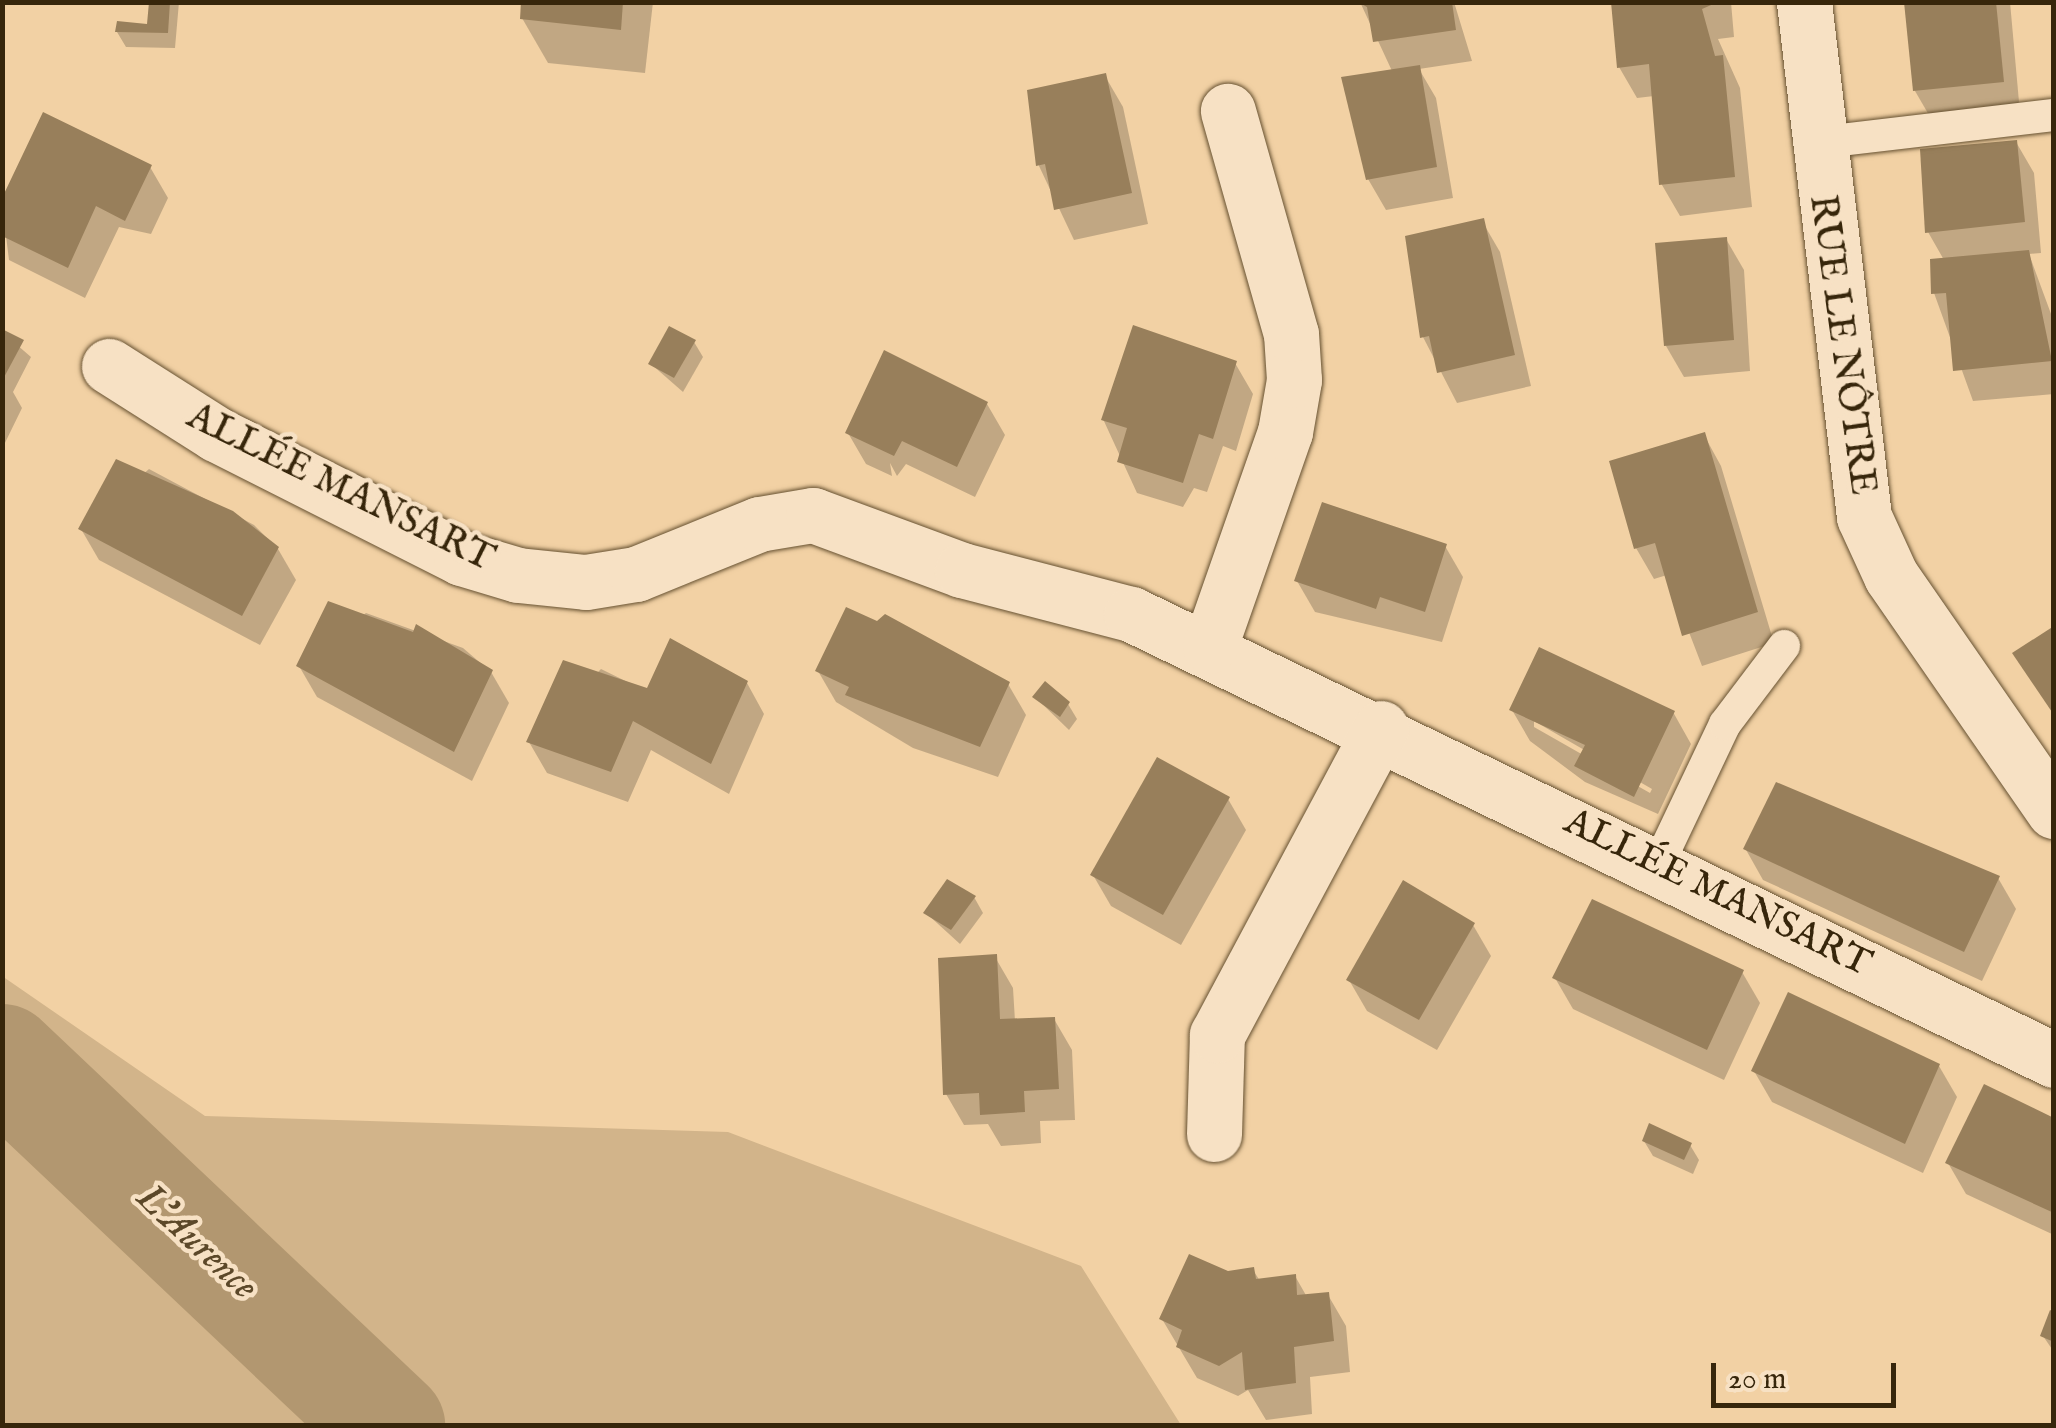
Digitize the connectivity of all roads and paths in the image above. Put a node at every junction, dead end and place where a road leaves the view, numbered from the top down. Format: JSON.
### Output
{"nodes":[{"id":1,"x":1804,"y":2,"type":"edge"},
{"id":2,"x":1228,"y":111,"type":"dead end"},
{"id":3,"x":2054,"y":115,"type":"edge"},
{"id":4,"x":1814,"y":143,"type":"junction"},
{"id":5,"x":108,"y":366,"type":"dead end"},
{"id":6,"x":1210,"y":646,"type":"junction"},
{"id":7,"x":1784,"y":646,"type":"dead end"},
{"id":8,"x":1381,"y":728,"type":"junction"},
{"id":9,"x":2054,"y":811,"type":"edge"},
{"id":10,"x":1658,"y":865,"type":"junction"},
{"id":11,"x":2054,"y":1060,"type":"edge"},
{"id":12,"x":1214,"y":1134,"type":"dead end"}],
"edges":[{"from":1,"to":4,"type":"street","name":"RUE LE NÔTRE"},
{"from":2,"to":6,"type":"street"},
{"from":3,"to":4,"type":"lane"},
{"from":4,"to":9,"type":"street","name":"RUE LE NÔTRE"},
{"from":5,"to":6,"type":"street","name":"ALLÉE MANSART"},
{"from":6,"to":8,"type":"street","name":"ALLÉE MANSART"},
{"from":7,"to":10,"type":"lane"},
{"from":8,"to":10,"type":"street","name":"ALLÉE MANSART"},
{"from":8,"to":12,"type":"street"},
{"from":10,"to":11,"type":"street","name":"ALLÉE MANSART"}]}
